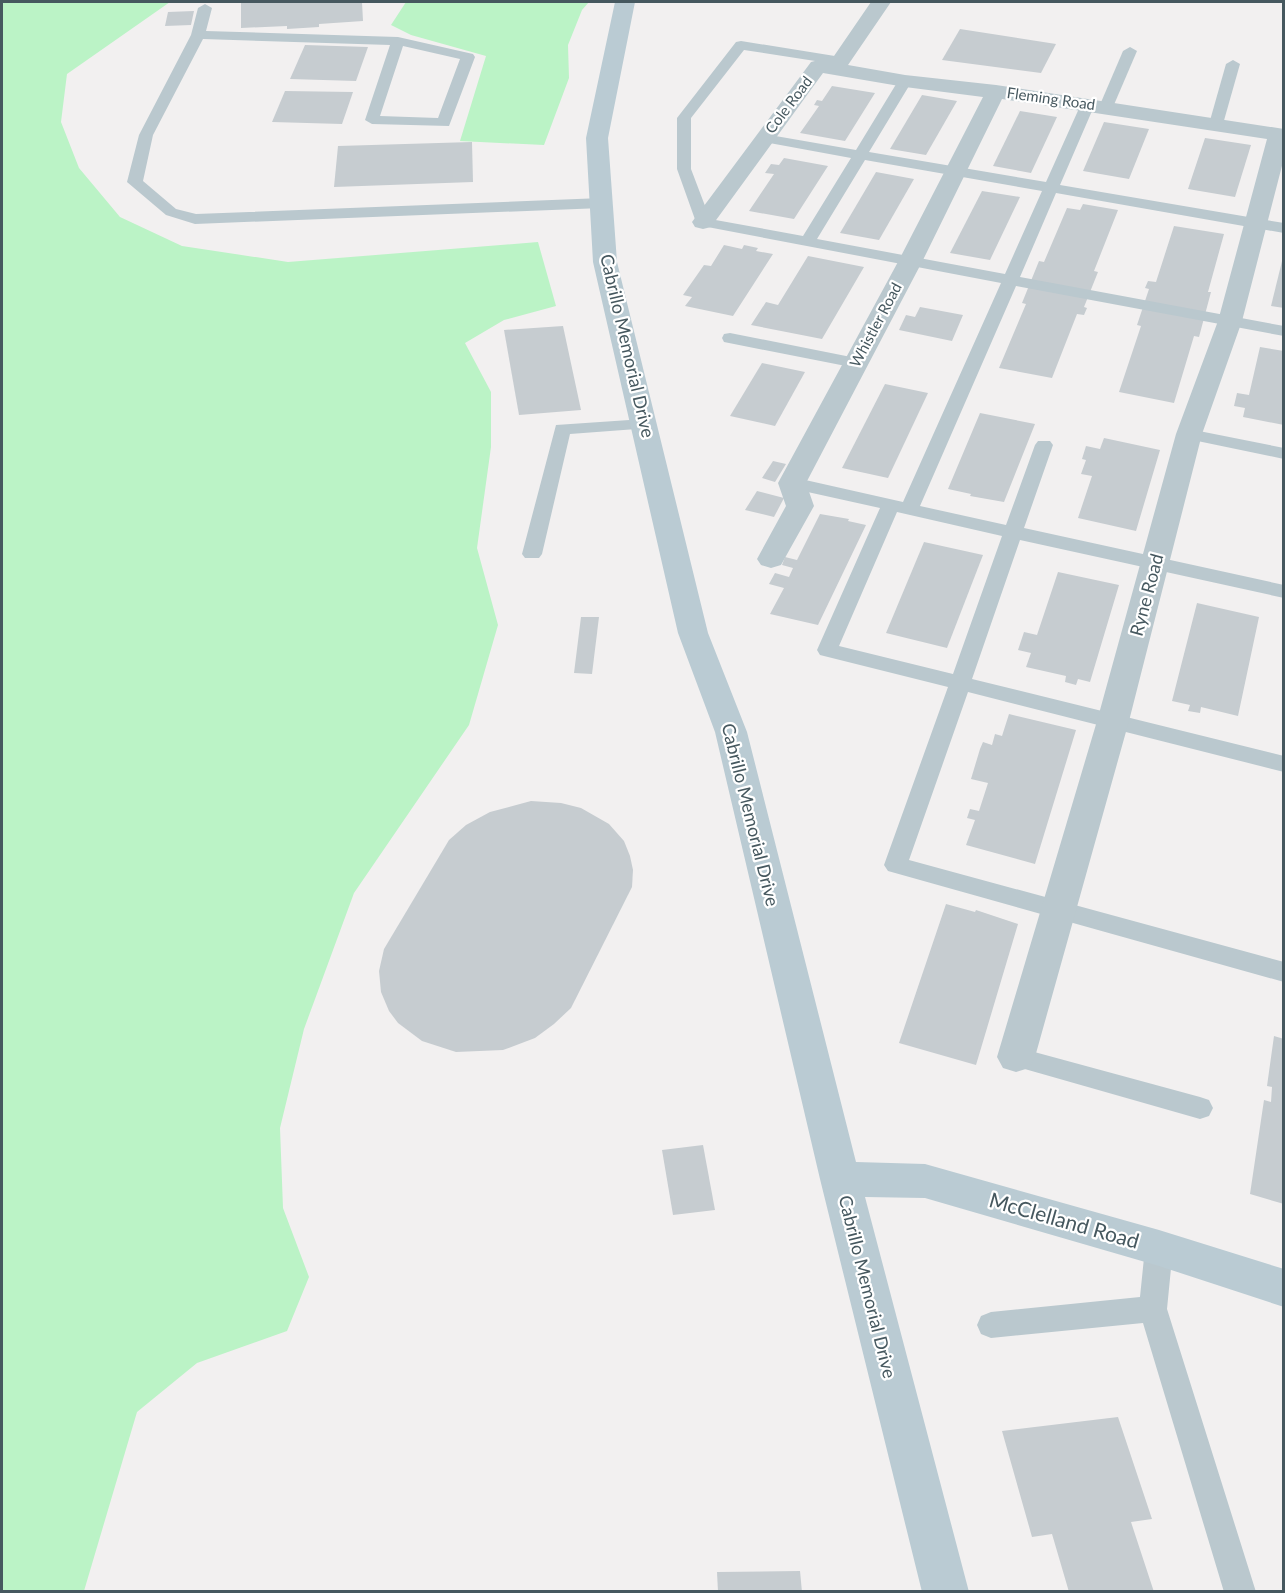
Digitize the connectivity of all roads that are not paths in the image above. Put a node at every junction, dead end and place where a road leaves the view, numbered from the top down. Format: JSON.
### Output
{"nodes":[{"id":1,"x":625,"y":2,"type":"edge"},
{"id":2,"x":881,"y":2,"type":"edge"},
{"id":3,"x":205,"y":8,"type":"dead end"},
{"id":4,"x":198,"y":35,"type":"junction"},
{"id":5,"x":398,"y":41,"type":"junction"},
{"id":6,"x":1130,"y":51,"type":"dead end"},
{"id":7,"x":841,"y":61,"type":"junction"},
{"id":8,"x":1233,"y":64,"type":"dead end"},
{"id":9,"x":818,"y":66,"type":"junction"},
{"id":10,"x":905,"y":81,"type":"junction"},
{"id":11,"x":996,"y":91,"type":"junction"},
{"id":12,"x":1097,"y":106,"type":"junction"},
{"id":13,"x":1216,"y":124,"type":"junction"},
{"id":14,"x":1281,"y":135,"type":"edge"},
{"id":15,"x":764,"y":138,"type":"junction"},
{"id":16,"x":861,"y":155,"type":"junction"},
{"id":17,"x":956,"y":172,"type":"junction"},
{"id":18,"x":1052,"y":188,"type":"junction"},
{"id":19,"x":602,"y":203,"type":"junction"},
{"id":20,"x":704,"y":222,"type":"junction"},
{"id":21,"x":1270,"y":226,"type":"edge"},
{"id":22,"x":808,"y":241,"type":"junction"},
{"id":23,"x":911,"y":260,"type":"junction"},
{"id":24,"x":1011,"y":279,"type":"junction"},
{"id":25,"x":1230,"y":321,"type":"junction"},
{"id":26,"x":1284,"y":331,"type":"edge"},
{"id":27,"x":730,"y":338,"type":"dead end"},
{"id":28,"x":856,"y":363,"type":"junction"},
{"id":29,"x":644,"y":424,"type":"junction"},
{"id":30,"x":1189,"y":435,"type":"junction"},
{"id":31,"x":1044,"y":445,"type":"dead end"},
{"id":32,"x":1284,"y":454,"type":"edge"},
{"id":33,"x":792,"y":483,"type":"junction"},
{"id":34,"x":900,"y":507,"type":"junction"},
{"id":35,"x":1013,"y":532,"type":"junction"},
{"id":36,"x":532,"y":554,"type":"dead end"},
{"id":37,"x":771,"y":559,"type":"dead end"},
{"id":38,"x":1155,"y":563,"type":"junction"},
{"id":39,"x":1284,"y":592,"type":"edge"},
{"id":40,"x":962,"y":684,"type":"junction"},
{"id":41,"x":1113,"y":721,"type":"junction"},
{"id":42,"x":1284,"y":764,"type":"edge"},
{"id":43,"x":1058,"y":909,"type":"junction"},
{"id":44,"x":1284,"y":972,"type":"edge"},
{"id":45,"x":1016,"y":1057,"type":"joint"},
{"id":46,"x":1200,"y":1108,"type":"dead end"},
{"id":47,"x":840,"y":1179,"type":"junction"},
{"id":48,"x":1159,"y":1248,"type":"junction"},
{"id":49,"x":1284,"y":1288,"type":"edge"},
{"id":50,"x":1153,"y":1309,"type":"junction"},
{"id":51,"x":992,"y":1325,"type":"dead end"},
{"id":52,"x":946,"y":1592,"type":"edge"},
{"id":53,"x":1240,"y":1592,"type":"edge"}],
"edges":[{"from":1,"to":19,"type":"main road","name":"Cabrillo Memorial Drive"},
{"from":2,"to":7,"type":"street"},
{"from":3,"to":4,"type":"lane"},
{"from":4,"to":5,"type":"lane"},
{"from":4,"to":19,"type":"lane"},
{"from":5,"to":5,"type":"lane"},
{"from":6,"to":12,"type":"lane"},
{"from":7,"to":9,"type":"street","name":"Cole Road"},
{"from":7,"to":20,"type":"lane"},
{"from":8,"to":13,"type":"lane"},
{"from":9,"to":10,"type":"street","name":"Fleming Road"},
{"from":9,"to":15,"type":"street","name":"Cole Road"},
{"from":10,"to":11,"type":"street","name":"Fleming Road"},
{"from":10,"to":16,"type":"lane"},
{"from":11,"to":12,"type":"street","name":"Fleming Road"},
{"from":11,"to":17,"type":"street","name":"Whistler Road"},
{"from":12,"to":13,"type":"street","name":"Fleming Road"},
{"from":12,"to":18,"type":"lane"},
{"from":13,"to":14,"type":"street","name":"Fleming Road"},
{"from":14,"to":21,"type":"street","name":"Ryne Road"},
{"from":15,"to":16,"type":"lane"},
{"from":15,"to":20,"type":"street","name":"Cole Road"},
{"from":16,"to":17,"type":"lane"},
{"from":16,"to":22,"type":"lane"},
{"from":17,"to":18,"type":"lane"},
{"from":17,"to":23,"type":"street","name":"Whistler Road"},
{"from":18,"to":21,"type":"lane"},
{"from":18,"to":24,"type":"lane"},
{"from":19,"to":29,"type":"main road","name":"Cabrillo Memorial Drive"},
{"from":20,"to":22,"type":"lane"},
{"from":21,"to":25,"type":"street","name":"Ryne Road"},
{"from":22,"to":23,"type":"lane"},
{"from":23,"to":24,"type":"lane"},
{"from":23,"to":28,"type":"street","name":"Whistler Road"},
{"from":24,"to":25,"type":"lane"},
{"from":24,"to":34,"type":"lane"},
{"from":25,"to":26,"type":"lane"},
{"from":25,"to":30,"type":"street","name":"Ryne Road"},
{"from":27,"to":28,"type":"lane"},
{"from":28,"to":33,"type":"street","name":"Whistler Road"},
{"from":29,"to":36,"type":"lane"},
{"from":29,"to":47,"type":"main road","name":"Cabrillo Memorial Drive"},
{"from":30,"to":32,"type":"lane"},
{"from":30,"to":38,"type":"street","name":"Ryne Road"},
{"from":31,"to":35,"type":"lane"},
{"from":33,"to":34,"type":"lane"},
{"from":33,"to":37,"type":"street"},
{"from":34,"to":35,"type":"lane"},
{"from":34,"to":40,"type":"lane"},
{"from":35,"to":38,"type":"lane"},
{"from":35,"to":40,"type":"lane"},
{"from":38,"to":39,"type":"lane"},
{"from":38,"to":41,"type":"street","name":"Ryne Road"},
{"from":40,"to":41,"type":"lane"},
{"from":40,"to":43,"type":"lane"},
{"from":41,"to":42,"type":"lane"},
{"from":41,"to":43,"type":"street","name":"Ryne Road"},
{"from":43,"to":44,"type":"lane"},
{"from":43,"to":45,"type":"street","name":"Ryne Road"},
{"from":45,"to":46,"type":"lane"},
{"from":47,"to":48,"type":"main road","name":"McClelland Road"},
{"from":47,"to":52,"type":"main road","name":"Cabrillo Memorial Drive"},
{"from":48,"to":49,"type":"main road","name":"McClelland Road"},
{"from":48,"to":50,"type":"lane"},
{"from":50,"to":51,"type":"lane"},
{"from":50,"to":53,"type":"lane"}]}
